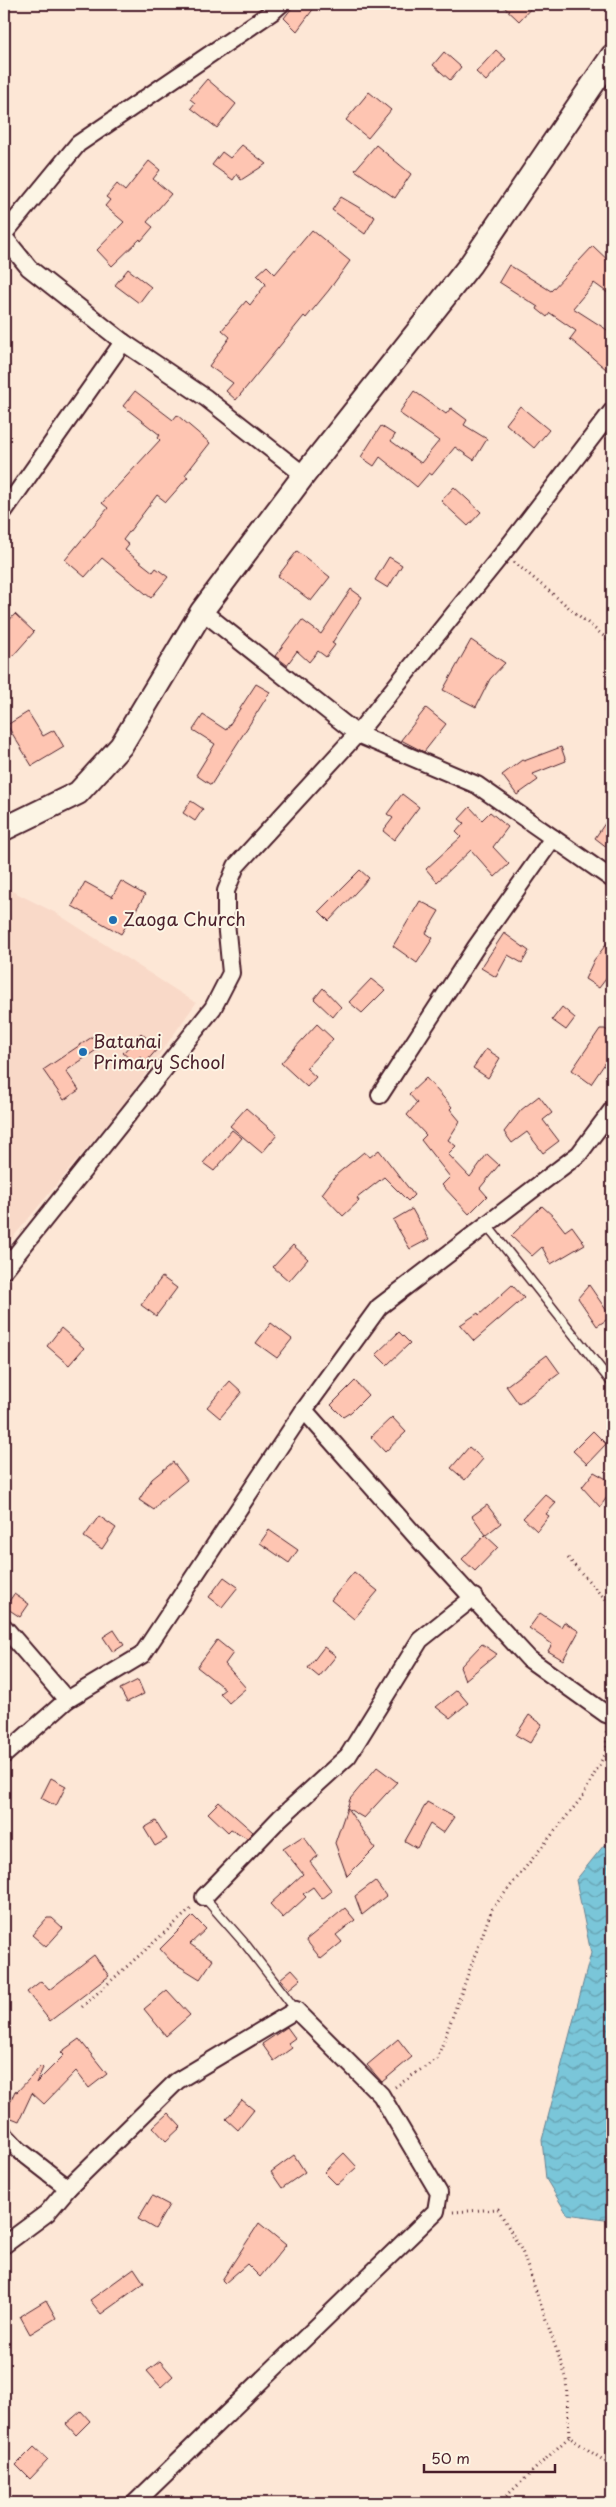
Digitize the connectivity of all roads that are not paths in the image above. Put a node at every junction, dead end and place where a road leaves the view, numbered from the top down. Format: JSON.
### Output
{"nodes":[{"id":1,"x":280,"y":4,"type":"edge"},
{"id":2,"x":612,"y":56,"type":"edge"},
{"id":3,"x":4,"y":236,"type":"edge"},
{"id":4,"x":123,"y":342,"type":"junction"},
{"id":5,"x":612,"y":411,"type":"edge"},
{"id":6,"x":304,"y":475,"type":"junction"},
{"id":7,"x":4,"y":511,"type":"edge"},
{"id":8,"x":202,"y":611,"type":"junction"},
{"id":9,"x":357,"y":734,"type":"junction"},
{"id":10,"x":4,"y":829,"type":"edge"},
{"id":11,"x":552,"y":838,"type":"junction"},
{"id":12,"x":612,"y":879,"type":"edge"},
{"id":13,"x":380,"y":1095,"type":"dead end"},
{"id":14,"x":612,"y":1110,"type":"edge"},
{"id":15,"x":486,"y":1224,"type":"junction"},
{"id":16,"x":4,"y":1270,"type":"edge"},
{"id":17,"x":612,"y":1383,"type":"edge"},
{"id":18,"x":304,"y":1410,"type":"junction"},
{"id":19,"x":474,"y":1597,"type":"junction"},
{"id":20,"x":4,"y":1627,"type":"edge"},
{"id":21,"x":67,"y":1700,"type":"junction"},
{"id":22,"x":609,"y":1715,"type":"edge"},
{"id":23,"x":4,"y":1755,"type":"edge"},
{"id":24,"x":204,"y":1897,"type":"joint"},
{"id":25,"x":296,"y":2010,"type":"junction"},
{"id":26,"x":4,"y":2134,"type":"edge"},
{"id":27,"x":68,"y":2188,"type":"junction"},
{"id":28,"x":4,"y":2245,"type":"edge"},
{"id":29,"x":135,"y":2503,"type":"edge"}],
"edges":[{"from":1,"to":3,"type":"street"},
{"from":2,"to":6,"type":"street"},
{"from":3,"to":4,"type":"street"},
{"from":4,"to":6,"type":"street"},
{"from":4,"to":7,"type":"street"},
{"from":5,"to":9,"type":"street"},
{"from":6,"to":8,"type":"street"},
{"from":8,"to":9,"type":"street"},
{"from":8,"to":10,"type":"street"},
{"from":9,"to":11,"type":"street"},
{"from":9,"to":16,"type":"street"},
{"from":11,"to":12,"type":"street"},
{"from":11,"to":13,"type":"street"},
{"from":14,"to":15,"type":"street"},
{"from":15,"to":17,"type":"lane"},
{"from":15,"to":18,"type":"street"},
{"from":18,"to":19,"type":"street"},
{"from":18,"to":21,"type":"street"},
{"from":19,"to":22,"type":"street"},
{"from":19,"to":24,"type":"street"},
{"from":20,"to":21,"type":"street"},
{"from":21,"to":23,"type":"street"},
{"from":24,"to":25,"type":"lane"},
{"from":25,"to":27,"type":"street"},
{"from":25,"to":29,"type":"street"},
{"from":26,"to":27,"type":"street"},
{"from":27,"to":28,"type":"street"}]}
